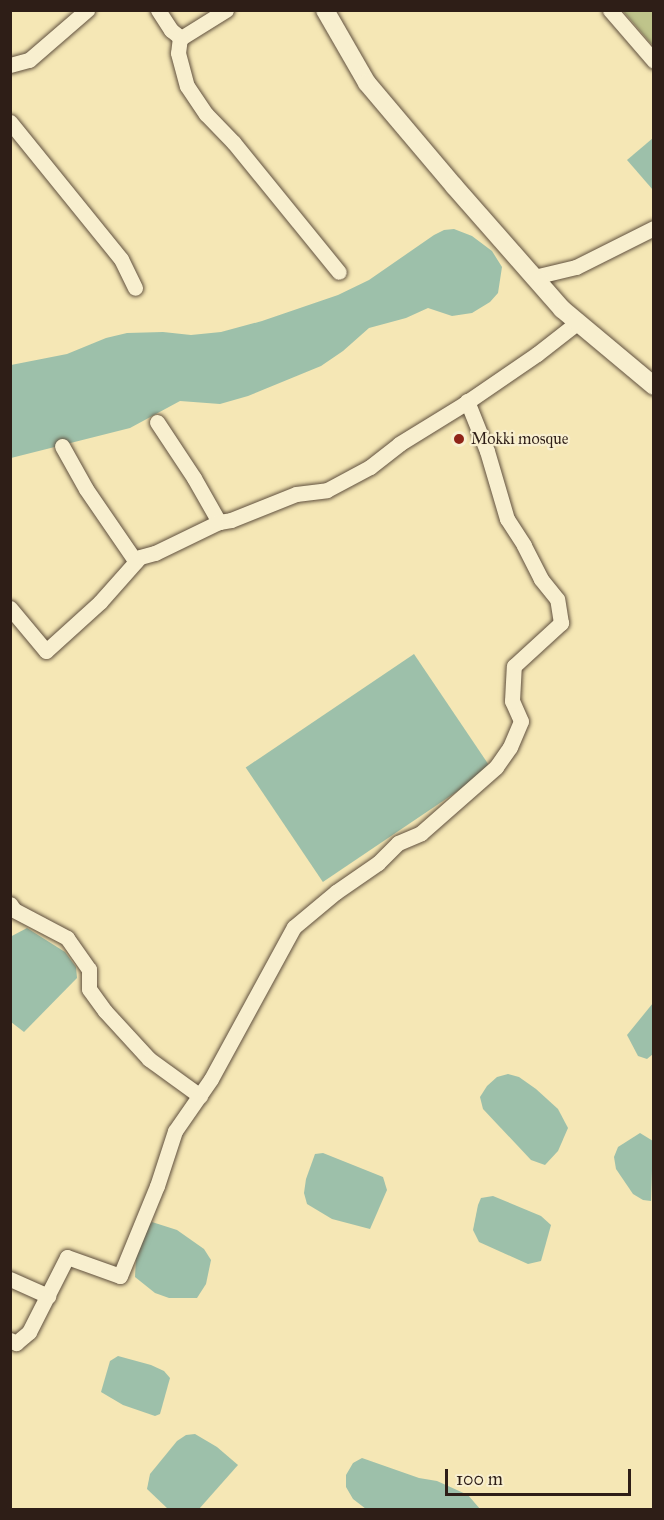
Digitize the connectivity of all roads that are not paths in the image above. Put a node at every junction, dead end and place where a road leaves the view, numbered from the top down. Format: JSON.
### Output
{"nodes":[{"id":1,"x":87,"y":10,"type":"edge"},
{"id":2,"x":158,"y":10,"type":"edge"},
{"id":3,"x":226,"y":10,"type":"edge"},
{"id":4,"x":325,"y":10,"type":"edge"},
{"id":5,"x":610,"y":10,"type":"edge"},
{"id":6,"x":180,"y":37,"type":"junction"},
{"id":7,"x":654,"y":61,"type":"edge"},
{"id":8,"x":10,"y":65,"type":"edge"},
{"id":9,"x":10,"y":122,"type":"edge"},
{"id":10,"x":654,"y":228,"type":"edge"},
{"id":11,"x":339,"y":272,"type":"dead end"},
{"id":12,"x":534,"y":277,"type":"junction"},
{"id":13,"x":135,"y":288,"type":"dead end"},
{"id":14,"x":578,"y":322,"type":"junction"},
{"id":15,"x":654,"y":386,"type":"edge"},
{"id":16,"x":467,"y":401,"type":"junction"},
{"id":17,"x":157,"y":422,"type":"dead end"},
{"id":18,"x":62,"y":446,"type":"dead end"},
{"id":19,"x":219,"y":522,"type":"junction"},
{"id":20,"x":136,"y":561,"type":"junction"},
{"id":21,"x":10,"y":608,"type":"edge"},
{"id":22,"x":10,"y":904,"type":"edge"},
{"id":23,"x":200,"y":1096,"type":"junction"},
{"id":24,"x":10,"y":1279,"type":"edge"},
{"id":25,"x":48,"y":1296,"type":"junction"},
{"id":26,"x":10,"y":1340,"type":"edge"}],
"edges":[{"from":1,"to":8,"type":"street"},
{"from":2,"to":6,"type":"street"},
{"from":3,"to":6,"type":"street"},
{"from":4,"to":12,"type":"street"},
{"from":5,"to":7,"type":"street"},
{"from":6,"to":11,"type":"street"},
{"from":9,"to":13,"type":"street"},
{"from":10,"to":12,"type":"street"},
{"from":12,"to":14,"type":"street"},
{"from":14,"to":15,"type":"street"},
{"from":14,"to":16,"type":"street"},
{"from":16,"to":19,"type":"street"},
{"from":16,"to":23,"type":"street"},
{"from":17,"to":19,"type":"street"},
{"from":18,"to":20,"type":"street"},
{"from":19,"to":20,"type":"street"},
{"from":20,"to":21,"type":"street"},
{"from":22,"to":23,"type":"street"},
{"from":23,"to":25,"type":"street"},
{"from":24,"to":25,"type":"street"},
{"from":25,"to":26,"type":"street"}]}
